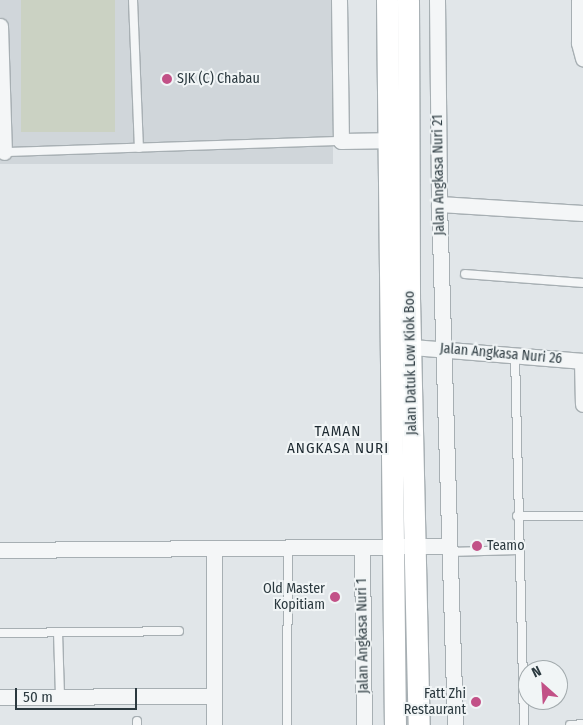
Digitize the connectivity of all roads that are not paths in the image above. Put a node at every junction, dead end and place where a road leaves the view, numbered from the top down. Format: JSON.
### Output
{"nodes":[{"id":1,"x":133,"y":0,"type":"edge"},
{"id":2,"x":339,"y":0,"type":"edge"},
{"id":3,"x":387,"y":0,"type":"edge"},
{"id":4,"x":408,"y":0,"type":"edge"},
{"id":5,"x":437,"y":0,"type":"edge"},
{"id":6,"x":579,"y":0,"type":"edge"},
{"id":7,"x":0,"y":26,"type":"edge"},
{"id":8,"x":583,"y":58,"type":"edge"},
{"id":9,"x":398,"y":140,"type":"junction"},
{"id":10,"x":341,"y":141,"type":"junction"},
{"id":11,"x":139,"y":148,"type":"junction"},
{"id":12,"x":4,"y":152,"type":"joint"},
{"id":13,"x":439,"y":204,"type":"junction"},
{"id":14,"x":583,"y":213,"type":"edge"},
{"id":15,"x":465,"y":274,"type":"dead end"},
{"id":16,"x":583,"y":283,"type":"edge"},
{"id":17,"x":389,"y":345,"type":"junction"},
{"id":18,"x":410,"y":346,"type":"junction"},
{"id":19,"x":444,"y":349,"type":"junction"},
{"id":20,"x":514,"y":355,"type":"junction"},
{"id":21,"x":582,"y":361,"type":"edge"},
{"id":22,"x":583,"y":404,"type":"edge"},
{"id":23,"x":517,"y":516,"type":"junction"},
{"id":24,"x":583,"y":516,"type":"edge"},
{"id":25,"x":393,"y":546,"type":"junction"},
{"id":26,"x":415,"y":546,"type":"junction"},
{"id":27,"x":288,"y":547,"type":"junction"},
{"id":28,"x":362,"y":547,"type":"junction"},
{"id":29,"x":214,"y":548,"type":"junction"},
{"id":30,"x":449,"y":549,"type":"junction"},
{"id":31,"x":0,"y":550,"type":"edge"},
{"id":32,"x":519,"y":550,"type":"junction"},
{"id":33,"x":179,"y":631,"type":"dead end"},
{"id":34,"x":58,"y":632,"type":"junction"},
{"id":35,"x":0,"y":633,"type":"edge"},
{"id":36,"x":60,"y":694,"type":"junction"},
{"id":37,"x":214,"y":696,"type":"junction"},
{"id":38,"x":0,"y":697,"type":"edge"},
{"id":39,"x":583,"y":724,"type":"edge"},
{"id":40,"x":214,"y":725,"type":"edge"},
{"id":41,"x":287,"y":725,"type":"edge"},
{"id":42,"x":364,"y":725,"type":"edge"},
{"id":43,"x":396,"y":725,"type":"edge"},
{"id":44,"x":419,"y":725,"type":"edge"},
{"id":45,"x":455,"y":725,"type":"edge"},
{"id":46,"x":524,"y":725,"type":"edge"},
{"id":47,"x":570,"y":725,"type":"edge"}],
"edges":[{"from":1,"to":11,"type":"lane"},
{"from":2,"to":10,"type":"street"},
{"from":3,"to":9,"type":"main road","name":"Jalan Datuk Low Kiok Boo"},
{"from":4,"to":9,"type":"main road","name":"Jalan Datuk Low Kiok Boo"},
{"from":5,"to":13,"type":"street","name":"Jalan Angkasa Nuri 21"},
{"from":6,"to":8,"type":"street"},
{"from":7,"to":12,"type":"street"},
{"from":9,"to":10,"type":"street"},
{"from":9,"to":17,"type":"main road","name":"Jalan Datuk Low Kiok Boo"},
{"from":9,"to":18,"type":"main road","name":"Jalan Datuk Low Kiok Boo"},
{"from":10,"to":11,"type":"lane"},
{"from":11,"to":12,"type":"lane"},
{"from":13,"to":14,"type":"street"},
{"from":13,"to":19,"type":"street","name":"Jalan Angkasa Nuri 21"},
{"from":15,"to":16,"type":"lane"},
{"from":17,"to":18,"type":"street","name":"Jalan Angkasa Nuri 26"},
{"from":17,"to":25,"type":"main road","name":"Jalan Datuk Low Kiok Boo"},
{"from":18,"to":19,"type":"street","name":"Jalan Angkasa Nuri 26"},
{"from":18,"to":26,"type":"main road","name":"Jalan Datuk Low Kiok Boo"},
{"from":19,"to":20,"type":"street","name":"Jalan Angkasa Nuri 26"},
{"from":19,"to":30,"type":"street","name":"Jalan Angkasa Nuri 21"},
{"from":20,"to":21,"type":"street","name":"Jalan Angkasa Nuri 26"},
{"from":20,"to":23,"type":"lane"},
{"from":21,"to":22,"type":"street"},
{"from":23,"to":24,"type":"lane"},
{"from":23,"to":32,"type":"lane"},
{"from":25,"to":26,"type":"street"},
{"from":25,"to":28,"type":"street"},
{"from":25,"to":43,"type":"main road","name":"Jalan Datuk Low Kiok Boo"},
{"from":26,"to":30,"type":"street"},
{"from":26,"to":44,"type":"main road","name":"Jalan Datuk Low Kiok Boo"},
{"from":27,"to":28,"type":"street"},
{"from":27,"to":29,"type":"street"},
{"from":27,"to":41,"type":"lane"},
{"from":28,"to":42,"type":"street","name":"Jalan Angkasa Nuri 1"},
{"from":29,"to":31,"type":"street"},
{"from":29,"to":37,"type":"street"},
{"from":30,"to":32,"type":"lane"},
{"from":30,"to":45,"type":"street","name":"Jalan Angkasa Nuri 21"},
{"from":32,"to":46,"type":"lane"},
{"from":33,"to":34,"type":"lane"},
{"from":34,"to":35,"type":"lane"},
{"from":34,"to":36,"type":"lane"},
{"from":36,"to":37,"type":"street"},
{"from":36,"to":38,"type":"street"},
{"from":37,"to":40,"type":"street"},
{"from":39,"to":47,"type":"lane"}]}
